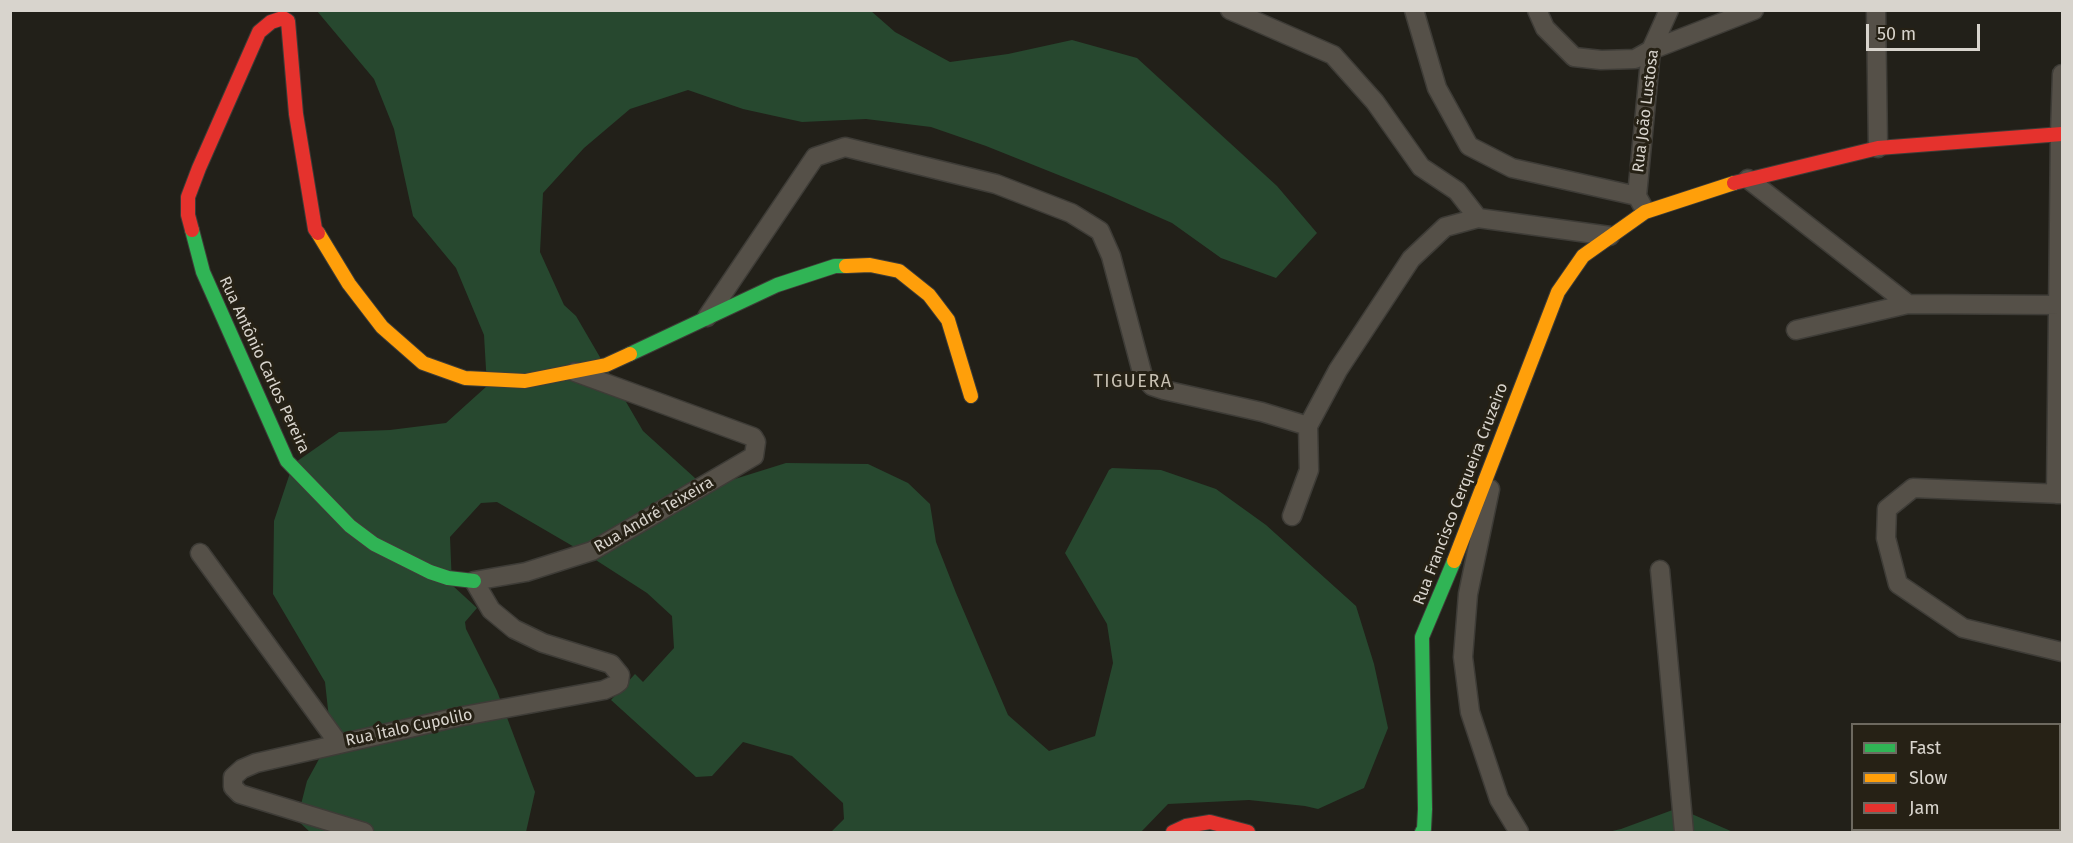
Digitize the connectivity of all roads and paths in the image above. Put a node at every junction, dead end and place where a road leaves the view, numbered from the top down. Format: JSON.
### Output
{"nodes":[{"id":1,"x":1230,"y":10,"type":"edge"},
{"id":2,"x":1414,"y":10,"type":"edge"},
{"id":3,"x":1423,"y":10,"type":"edge"},
{"id":4,"x":1537,"y":10,"type":"edge"},
{"id":5,"x":1669,"y":10,"type":"edge"},
{"id":6,"x":1754,"y":10,"type":"edge"},
{"id":7,"x":1876,"y":10,"type":"edge"},
{"id":8,"x":1650,"y":50,"type":"junction"},
{"id":9,"x":1425,"y":52,"type":"junction"},
{"id":10,"x":2062,"y":74,"type":"edge"},
{"id":11,"x":2061,"y":134,"type":"edge"},
{"id":12,"x":1878,"y":148,"type":"junction"},
{"id":13,"x":1748,"y":179,"type":"junction"},
{"id":14,"x":1641,"y":204,"type":"junction"},
{"id":15,"x":1478,"y":218,"type":"junction"},
{"id":16,"x":1610,"y":236,"type":"junction"},
{"id":17,"x":1908,"y":304,"type":"junction"},
{"id":18,"x":2061,"y":305,"type":"edge"},
{"id":19,"x":707,"y":318,"type":"junction"},
{"id":20,"x":1796,"y":330,"type":"dead end"},
{"id":21,"x":575,"y":372,"type":"junction"},
{"id":22,"x":971,"y":396,"type":"dead end"},
{"id":23,"x":1308,"y":426,"type":"junction"},
{"id":24,"x":1503,"y":431,"type":"junction"},
{"id":25,"x":2059,"y":494,"type":"edge"},
{"id":26,"x":1292,"y":516,"type":"dead end"},
{"id":27,"x":200,"y":553,"type":"dead end"},
{"id":28,"x":1660,"y":570,"type":"dead end"},
{"id":29,"x":474,"y":581,"type":"junction"},
{"id":30,"x":2062,"y":652,"type":"edge"},
{"id":31,"x":339,"y":744,"type":"junction"},
{"id":32,"x":364,"y":832,"type":"edge"},
{"id":33,"x":1173,"y":832,"type":"edge"},
{"id":34,"x":1248,"y":832,"type":"edge"},
{"id":35,"x":1422,"y":832,"type":"edge"},
{"id":36,"x":1519,"y":832,"type":"edge"},
{"id":37,"x":1684,"y":832,"type":"edge"}],
"edges":[{"from":1,"to":15,"type":"street"},
{"from":2,"to":9,"type":"street"},
{"from":3,"to":9,"type":"street"},
{"from":4,"to":8,"type":"street"},
{"from":5,"to":8,"type":"street","name":"Rua João Lustosa"},
{"from":6,"to":8,"type":"street"},
{"from":7,"to":12,"type":"street"},
{"from":8,"to":14,"type":"street","name":"Rua João Lustosa"},
{"from":9,"to":14,"type":"street"},
{"from":10,"to":11,"type":"street"},
{"from":11,"to":12,"type":"street","name":"Rua Francisco Cerqueira Cruzeiro"},
{"from":11,"to":18,"type":"street"},
{"from":12,"to":13,"type":"street","name":"Rua Francisco Cerqueira Cruzeiro"},
{"from":13,"to":14,"type":"street","name":"Rua Francisco Cerqueira Cruzeiro"},
{"from":13,"to":17,"type":"street"},
{"from":14,"to":16,"type":"street","name":"Rua Francisco Cerqueira Cruzeiro"},
{"from":15,"to":16,"type":"street"},
{"from":15,"to":23,"type":"street"},
{"from":16,"to":24,"type":"street","name":"Rua Francisco Cerqueira Cruzeiro"},
{"from":17,"to":18,"type":"street"},
{"from":17,"to":20,"type":"street"},
{"from":18,"to":25,"type":"street"},
{"from":19,"to":21,"type":"street"},
{"from":19,"to":22,"type":"street"},
{"from":19,"to":23,"type":"street"},
{"from":21,"to":29,"type":"street","name":"Rua André Teixeira"},
{"from":21,"to":29,"type":"street","name":"Rua Antônio Carlos Pereira"},
{"from":23,"to":26,"type":"street"},
{"from":24,"to":35,"type":"street","name":"Rua Francisco Cerqueira Cruzeiro"},
{"from":24,"to":36,"type":"street"},
{"from":25,"to":30,"type":"street"},
{"from":27,"to":31,"type":"street"},
{"from":28,"to":37,"type":"street"},
{"from":29,"to":31,"type":"street","name":"Rua Ítalo Cupolilo"},
{"from":31,"to":32,"type":"street","name":"Rua Ítalo Cupolilo"},
{"from":33,"to":34,"type":"street"}]}
